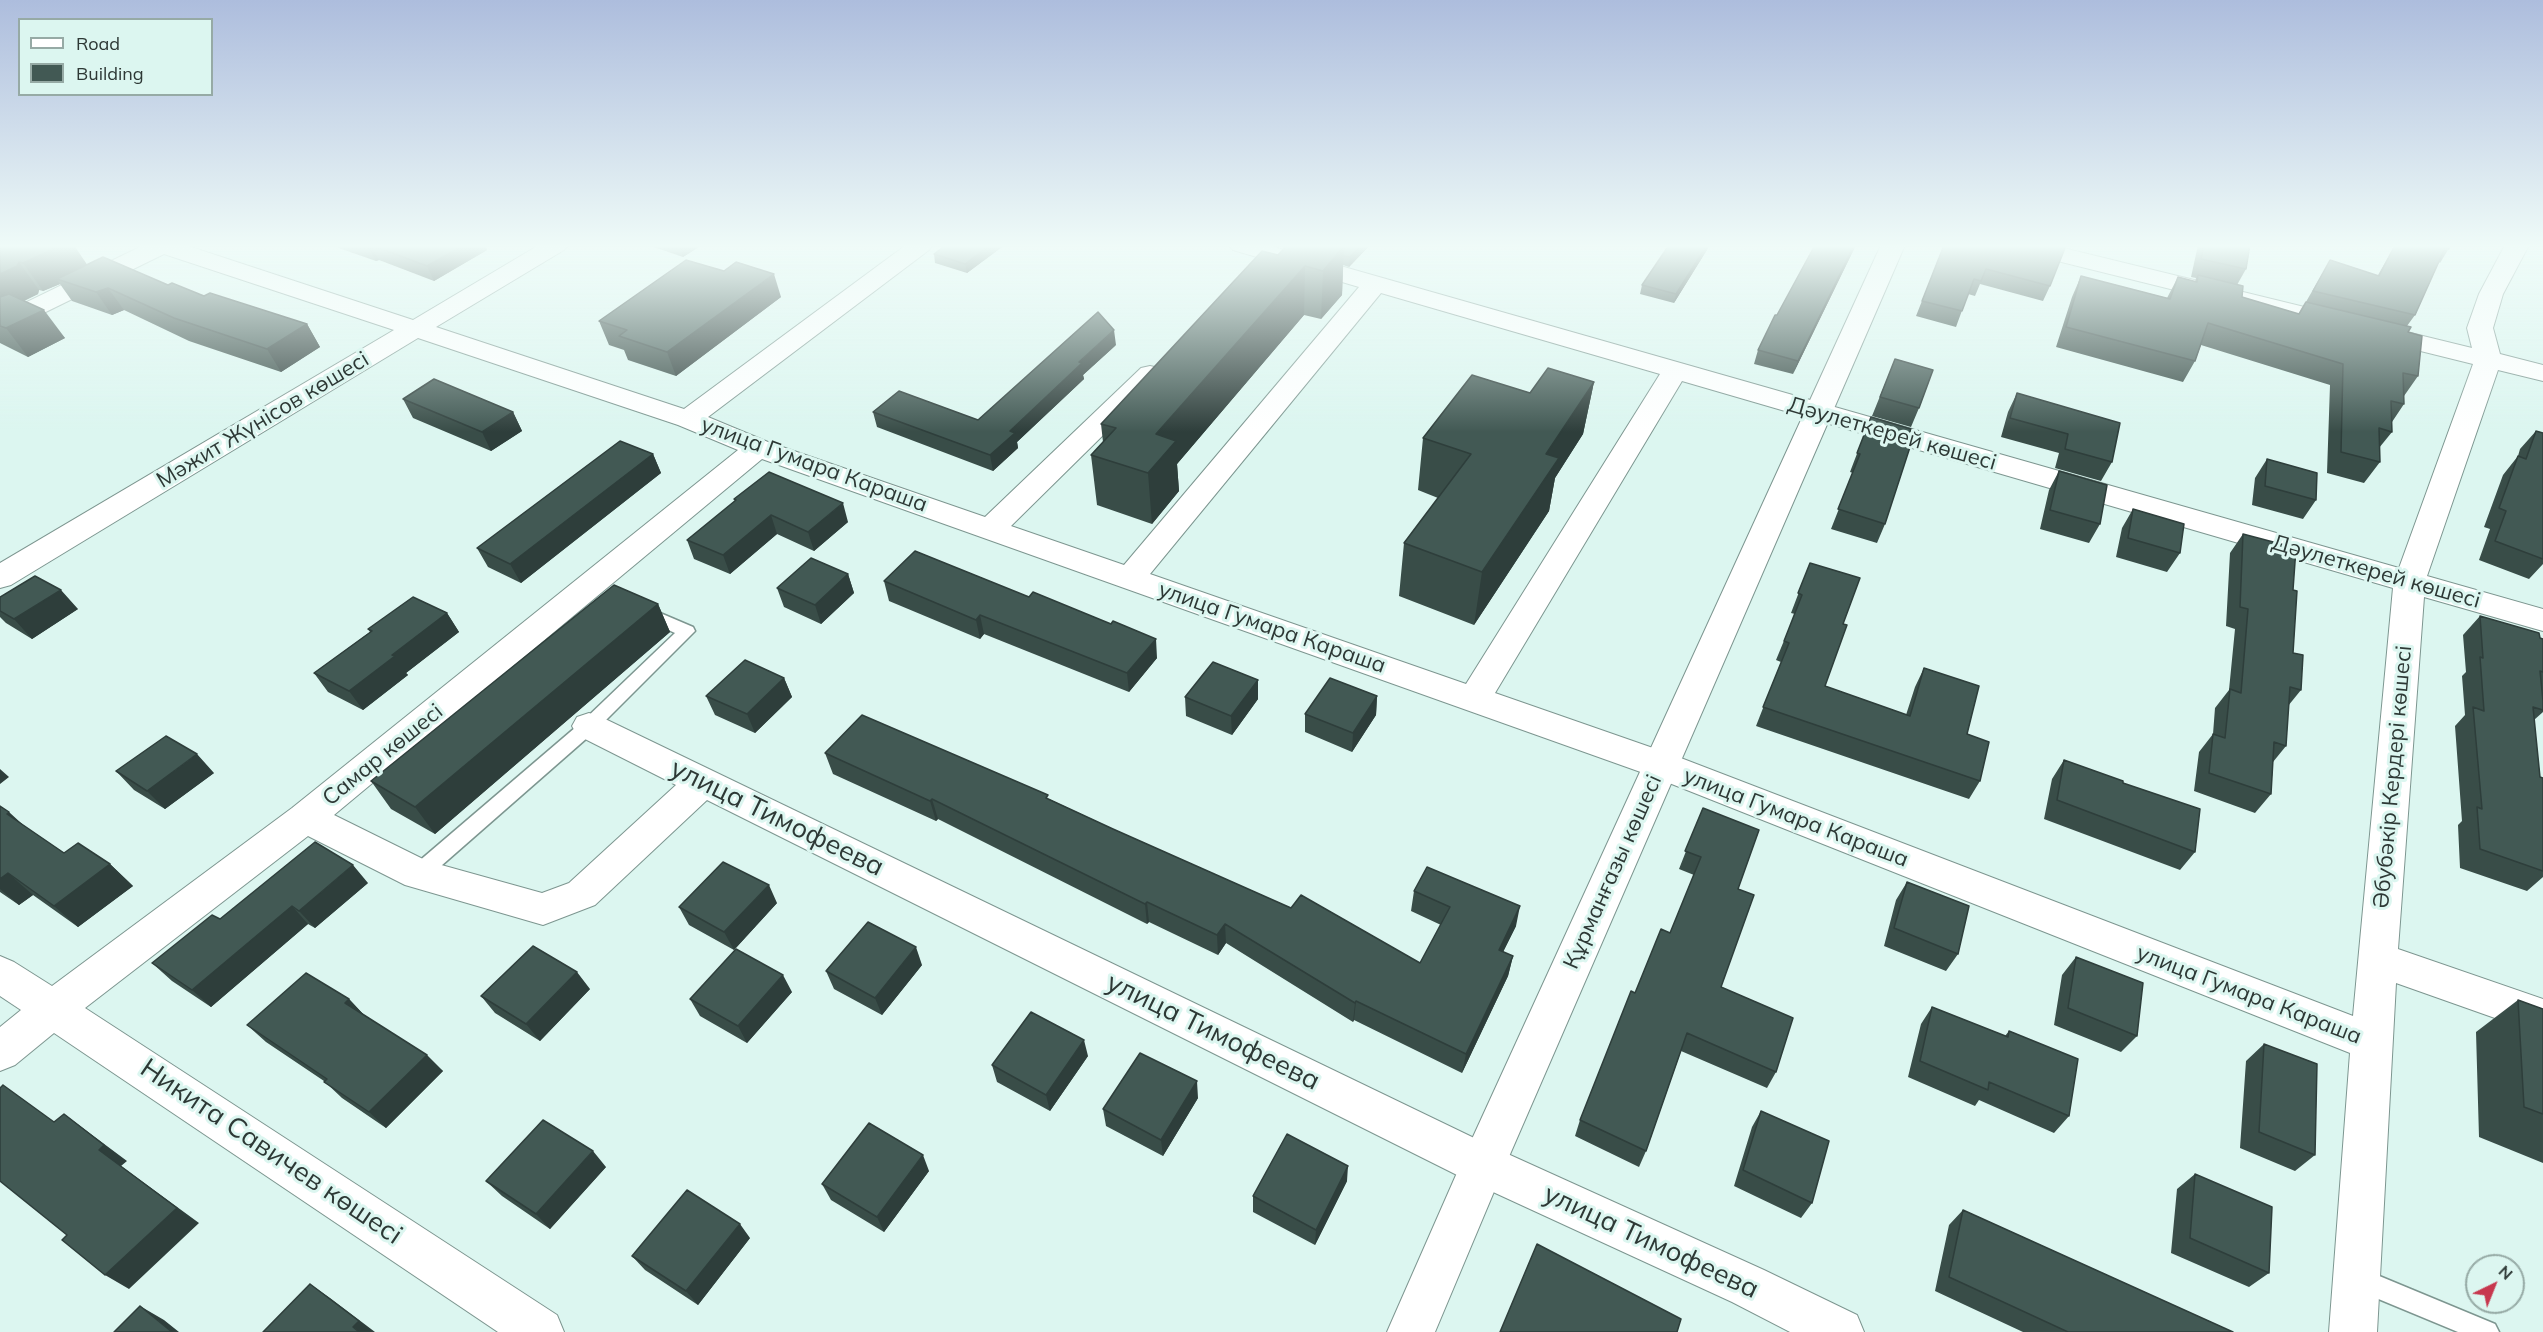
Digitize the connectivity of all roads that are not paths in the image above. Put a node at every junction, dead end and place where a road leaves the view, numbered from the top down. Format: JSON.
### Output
{"nodes":[{"id":1,"x":36,"y":307,"type":"edge"},
{"id":2,"x":350,"y":307,"type":"edge"},
{"id":3,"x":452,"y":307,"type":"edge"},
{"id":4,"x":838,"y":307,"type":"edge"},
{"id":5,"x":1357,"y":307,"type":"edge"},
{"id":6,"x":1456,"y":307,"type":"edge"},
{"id":7,"x":1865,"y":307,"type":"edge"},
{"id":8,"x":2273,"y":307,"type":"edge"},
{"id":9,"x":2487,"y":307,"type":"edge"},
{"id":10,"x":0,"y":325,"type":"edge"},
{"id":11,"x":416,"y":329,"type":"junction"},
{"id":12,"x":1171,"y":354,"type":"edge"},
{"id":13,"x":2488,"y":360,"type":"junction"},
{"id":14,"x":1675,"y":371,"type":"junction"},
{"id":15,"x":2543,"y":373,"type":"edge"},
{"id":16,"x":1817,"y":412,"type":"junction"},
{"id":17,"x":688,"y":419,"type":"junction"},
{"id":18,"x":758,"y":448,"type":"junction"},
{"id":19,"x":990,"y":529,"type":"junction"},
{"id":20,"x":0,"y":577,"type":"edge"},
{"id":21,"x":1130,"y":578,"type":"junction"},
{"id":22,"x":2409,"y":582,"type":"junction"},
{"id":23,"x":627,"y":605,"type":"edge"},
{"id":24,"x":2543,"y":620,"type":"edge"},
{"id":25,"x":1474,"y":699,"type":"junction"},
{"id":26,"x":589,"y":726,"type":"junction"},
{"id":27,"x":1661,"y":765,"type":"junction"},
{"id":28,"x":703,"y":782,"type":"junction"},
{"id":29,"x":305,"y":818,"type":"junction"},
{"id":30,"x":418,"y":874,"type":"junction"},
{"id":31,"x":2378,"y":959,"type":"junction"},
{"id":32,"x":0,"y":974,"type":"edge"},
{"id":33,"x":54,"y":1008,"type":"junction"},
{"id":34,"x":2543,"y":1017,"type":"edge"},
{"id":35,"x":2371,"y":1042,"type":"junction"},
{"id":36,"x":0,"y":1052,"type":"edge"},
{"id":37,"x":1483,"y":1165,"type":"junction"},
{"id":38,"x":2356,"y":1278,"type":"junction"},
{"id":39,"x":540,"y":1332,"type":"edge"},
{"id":40,"x":1411,"y":1332,"type":"edge"},
{"id":41,"x":1840,"y":1332,"type":"edge"},
{"id":42,"x":2353,"y":1332,"type":"edge"},
{"id":43,"x":2487,"y":1332,"type":"edge"}],
"edges":[{"from":1,"to":10,"type":"street"},
{"from":2,"to":11,"type":"street","name":"улица Гумара Караша"},
{"from":3,"to":11,"type":"street","name":"Мәжит Жүнісов көшесі"},
{"from":4,"to":17,"type":"street"},
{"from":5,"to":21,"type":"street"},
{"from":6,"to":14,"type":"street","name":"Дәулеткерей көшесі"},
{"from":7,"to":16,"type":"street","name":"Құрманғазы көшесі"},
{"from":8,"to":13,"type":"street"},
{"from":9,"to":13,"type":"street"},
{"from":11,"to":17,"type":"street","name":"улица Гумара Караша"},
{"from":11,"to":20,"type":"street","name":"Мәжит Жүнісов көшесі"},
{"from":12,"to":19,"type":"street"},
{"from":13,"to":15,"type":"street"},
{"from":13,"to":22,"type":"street","name":"Әбубәкір Кердері көшесі"},
{"from":14,"to":16,"type":"street","name":"Дәулеткерей көшесі"},
{"from":14,"to":25,"type":"street"},
{"from":16,"to":22,"type":"street","name":"Дәулеткерей көшесі"},
{"from":16,"to":27,"type":"street","name":"Құрманғазы көшесі"},
{"from":17,"to":18,"type":"street","name":"улица Гумара Караша"},
{"from":18,"to":19,"type":"street","name":"улица Гумара Караша"},
{"from":18,"to":29,"type":"street","name":"Самар көшесі"},
{"from":19,"to":21,"type":"street","name":"улица Гумара Караша"},
{"from":21,"to":25,"type":"street","name":"улица Гумара Караша"},
{"from":22,"to":24,"type":"street","name":"Дәулеткерей көшесі"},
{"from":22,"to":31,"type":"street","name":"Әбубәкір Кердері көшесі"},
{"from":23,"to":26,"type":"lane"},
{"from":25,"to":27,"type":"street","name":"улица Гумара Караша"},
{"from":26,"to":28,"type":"street","name":"улица Тимофеева"},
{"from":26,"to":30,"type":"lane"},
{"from":27,"to":35,"type":"street","name":"улица Гумара Караша"},
{"from":27,"to":37,"type":"street","name":"Құрманғазы көшесі"},
{"from":28,"to":30,"type":"street"},
{"from":28,"to":37,"type":"street","name":"улица Тимофеева"},
{"from":29,"to":30,"type":"street"},
{"from":29,"to":33,"type":"street","name":"Самар көшесі"},
{"from":31,"to":34,"type":"street"},
{"from":31,"to":35,"type":"street","name":"Әбубәкір Кердері көшесі"},
{"from":32,"to":33,"type":"street","name":"Никита Савичев көшесі"},
{"from":33,"to":36,"type":"street","name":"Самар көшесі"},
{"from":33,"to":39,"type":"street","name":"Никита Савичев көшесі"},
{"from":35,"to":38,"type":"street","name":"Әбубәкір Кердері көшесі"},
{"from":37,"to":40,"type":"street","name":"Құрманғазы көшесі"},
{"from":37,"to":41,"type":"street","name":"улица Тимофеева"},
{"from":38,"to":42,"type":"street","name":"Әбубәкір Кердері көшесі"},
{"from":38,"to":43,"type":"lane"}]}
